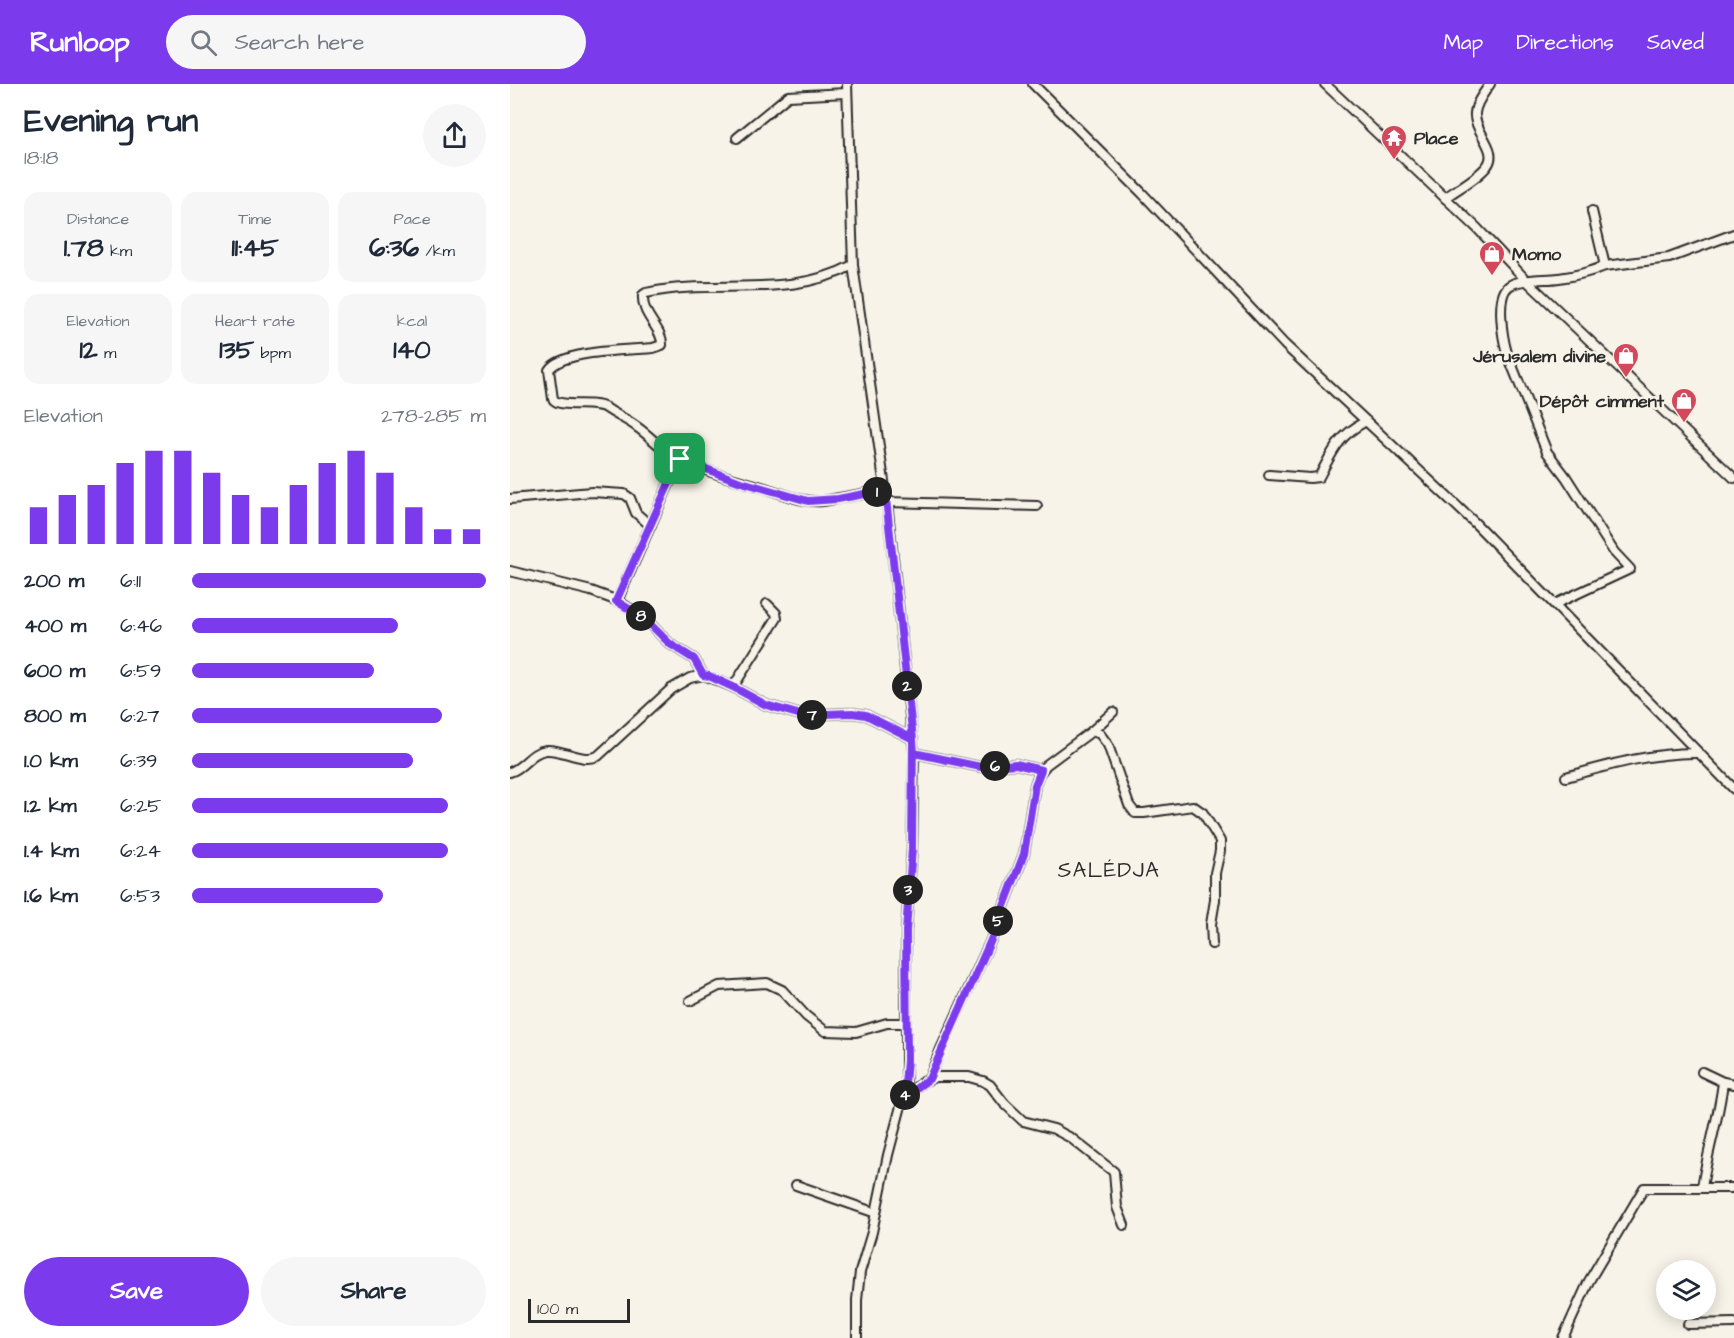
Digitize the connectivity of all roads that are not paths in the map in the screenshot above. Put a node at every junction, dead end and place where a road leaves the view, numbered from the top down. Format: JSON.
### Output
{"nodes":[{"id":1,"x":847,"y":84,"type":"edge"},
{"id":2,"x":1033,"y":84,"type":"edge"},
{"id":3,"x":1325,"y":84,"type":"edge"},
{"id":4,"x":1490,"y":84,"type":"edge"},
{"id":5,"x":846,"y":93,"type":"junction"},
{"id":6,"x":737,"y":138,"type":"dead end"},
{"id":7,"x":1445,"y":198,"type":"junction"},
{"id":8,"x":1592,"y":211,"type":"dead end"},
{"id":9,"x":1734,"y":234,"type":"edge"},
{"id":10,"x":853,"y":265,"type":"junction"},
{"id":11,"x":1605,"y":266,"type":"junction"},
{"id":12,"x":1527,"y":281,"type":"junction"},
{"id":13,"x":1366,"y":422,"type":"junction"},
{"id":14,"x":680,"y":459,"type":"junction"},
{"id":15,"x":1269,"y":475,"type":"dead end"},
{"id":16,"x":1734,"y":478,"type":"edge"},
{"id":17,"x":885,"y":490,"type":"junction"},
{"id":18,"x":510,"y":499,"type":"edge"},
{"id":19,"x":887,"y":502,"type":"junction"},
{"id":20,"x":1037,"y":506,"type":"dead end"},
{"id":21,"x":651,"y":526,"type":"junction"},
{"id":22,"x":510,"y":571,"type":"edge"},
{"id":23,"x":616,"y":601,"type":"junction"},
{"id":24,"x":767,"y":604,"type":"dead end"},
{"id":25,"x":1555,"y":604,"type":"junction"},
{"id":26,"x":703,"y":675,"type":"junction"},
{"id":27,"x":733,"y":687,"type":"junction"},
{"id":28,"x":1113,"y":712,"type":"dead end"},
{"id":29,"x":1092,"y":731,"type":"junction"},
{"id":30,"x":913,"y":739,"type":"junction"},
{"id":31,"x":914,"y":753,"type":"junction"},
{"id":32,"x":1699,"y":753,"type":"junction"},
{"id":33,"x":1041,"y":770,"type":"junction"},
{"id":34,"x":510,"y":772,"type":"edge"},
{"id":35,"x":1566,"y":777,"type":"dead end"},
{"id":36,"x":1734,"y":789,"type":"edge"},
{"id":37,"x":1212,"y":944,"type":"dead end"},
{"id":38,"x":690,"y":1000,"type":"dead end"},
{"id":39,"x":906,"y":1023,"type":"junction"},
{"id":40,"x":1702,"y":1072,"type":"dead end"},
{"id":41,"x":929,"y":1079,"type":"junction"},
{"id":42,"x":1723,"y":1082,"type":"junction"},
{"id":43,"x":1734,"y":1084,"type":"edge"},
{"id":44,"x":904,"y":1097,"type":"junction"},
{"id":45,"x":796,"y":1185,"type":"dead end"},
{"id":46,"x":1702,"y":1188,"type":"junction"},
{"id":47,"x":1734,"y":1188,"type":"edge"},
{"id":48,"x":876,"y":1213,"type":"junction"},
{"id":49,"x":1124,"y":1225,"type":"dead end"},
{"id":50,"x":1734,"y":1323,"type":"edge"},
{"id":51,"x":1688,"y":1324,"type":"dead end"},
{"id":52,"x":857,"y":1338,"type":"edge"},
{"id":53,"x":1563,"y":1338,"type":"edge"}],
"edges":[{"from":1,"to":5,"type":"street"},
{"from":2,"to":13,"type":"street"},
{"from":3,"to":7,"type":"street"},
{"from":4,"to":7,"type":"street"},
{"from":5,"to":6,"type":"street"},
{"from":5,"to":10,"type":"street"},
{"from":7,"to":12,"type":"street"},
{"from":8,"to":11,"type":"street"},
{"from":9,"to":11,"type":"street"},
{"from":10,"to":14,"type":"street"},
{"from":10,"to":17,"type":"street"},
{"from":11,"to":12,"type":"street"},
{"from":12,"to":16,"type":"street"},
{"from":12,"to":25,"type":"street"},
{"from":13,"to":15,"type":"street"},
{"from":13,"to":25,"type":"street"},
{"from":14,"to":17,"type":"street"},
{"from":14,"to":21,"type":"street"},
{"from":17,"to":19,"type":"street"},
{"from":18,"to":21,"type":"street"},
{"from":19,"to":20,"type":"street"},
{"from":19,"to":30,"type":"street"},
{"from":21,"to":23,"type":"street"},
{"from":22,"to":23,"type":"street"},
{"from":23,"to":26,"type":"street"},
{"from":24,"to":27,"type":"street"},
{"from":25,"to":32,"type":"street"},
{"from":26,"to":27,"type":"street"},
{"from":26,"to":34,"type":"street"},
{"from":27,"to":30,"type":"street"},
{"from":28,"to":29,"type":"street"},
{"from":29,"to":33,"type":"street"},
{"from":29,"to":37,"type":"street"},
{"from":30,"to":31,"type":"street"},
{"from":31,"to":33,"type":"street"},
{"from":31,"to":39,"type":"street"},
{"from":32,"to":35,"type":"street"},
{"from":32,"to":36,"type":"street"},
{"from":33,"to":41,"type":"street"},
{"from":38,"to":39,"type":"street"},
{"from":39,"to":44,"type":"street"},
{"from":40,"to":42,"type":"street"},
{"from":41,"to":44,"type":"street"},
{"from":41,"to":49,"type":"street"},
{"from":42,"to":43,"type":"street"},
{"from":42,"to":46,"type":"street"},
{"from":44,"to":48,"type":"street"},
{"from":45,"to":48,"type":"street"},
{"from":46,"to":47,"type":"street"},
{"from":46,"to":53,"type":"street"},
{"from":48,"to":52,"type":"street"},
{"from":50,"to":51,"type":"street"}]}
